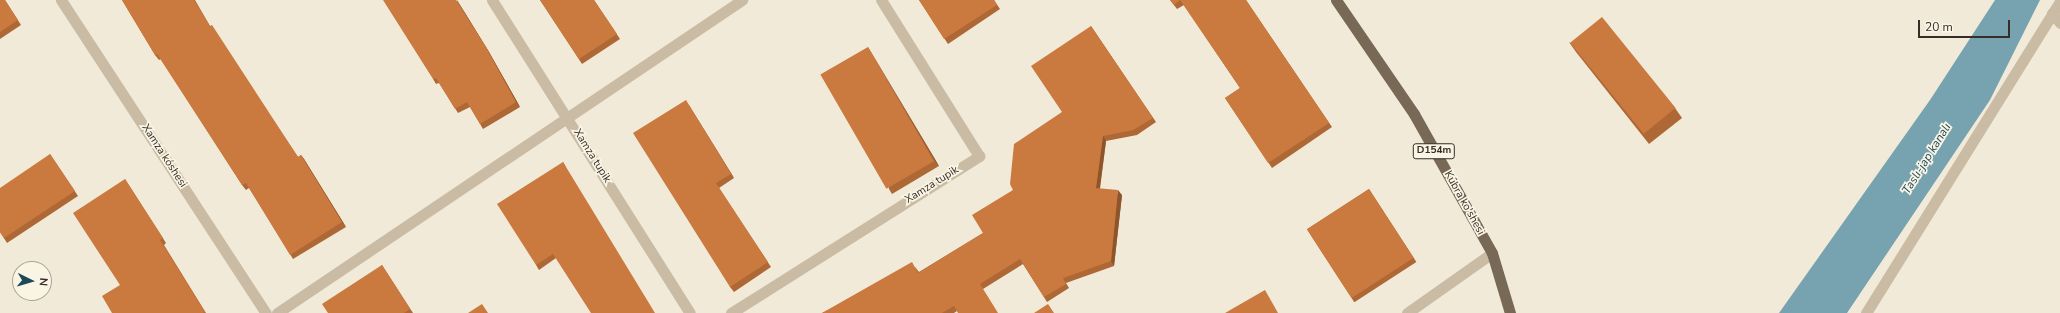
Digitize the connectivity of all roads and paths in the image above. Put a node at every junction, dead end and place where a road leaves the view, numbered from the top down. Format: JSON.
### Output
{"nodes":[{"id":1,"x":62,"y":0,"type":"edge"},
{"id":2,"x":492,"y":0,"type":"edge"},
{"id":3,"x":742,"y":0,"type":"edge"},
{"id":4,"x":881,"y":0,"type":"edge"},
{"id":5,"x":1336,"y":0,"type":"edge"},
{"id":6,"x":2060,"y":1,"type":"edge"},
{"id":7,"x":2052,"y":13,"type":"junction"},
{"id":8,"x":2060,"y":23,"type":"edge"},
{"id":9,"x":567,"y":118,"type":"junction"},
{"id":10,"x":1492,"y":253,"type":"junction"},
{"id":11,"x":266,"y":313,"type":"edge"},
{"id":12,"x":277,"y":313,"type":"edge"},
{"id":13,"x":690,"y":313,"type":"edge"},
{"id":14,"x":731,"y":313,"type":"edge"},
{"id":15,"x":1407,"y":313,"type":"edge"},
{"id":16,"x":1510,"y":313,"type":"edge"},
{"id":17,"x":1866,"y":313,"type":"edge"}],
"edges":[{"from":1,"to":11,"type":"street","name":"Xamza kóshesi"},
{"from":2,"to":9,"type":"street","name":"Xamza tupik"},
{"from":3,"to":9,"type":"street"},
{"from":4,"to":14,"type":"street","name":"Xamza tupik"},
{"from":5,"to":10,"type":"main road","name":"Kubra ko'shesi","number":"D154m"},
{"from":6,"to":7,"type":"street"},
{"from":7,"to":8,"type":"street"},
{"from":7,"to":17,"type":"street"},
{"from":9,"to":12,"type":"street"},
{"from":9,"to":13,"type":"street","name":"Xamza tupik"},
{"from":10,"to":15,"type":"street"},
{"from":10,"to":16,"type":"main road","name":"Kubra ko'shesi","number":"D154m"}]}
